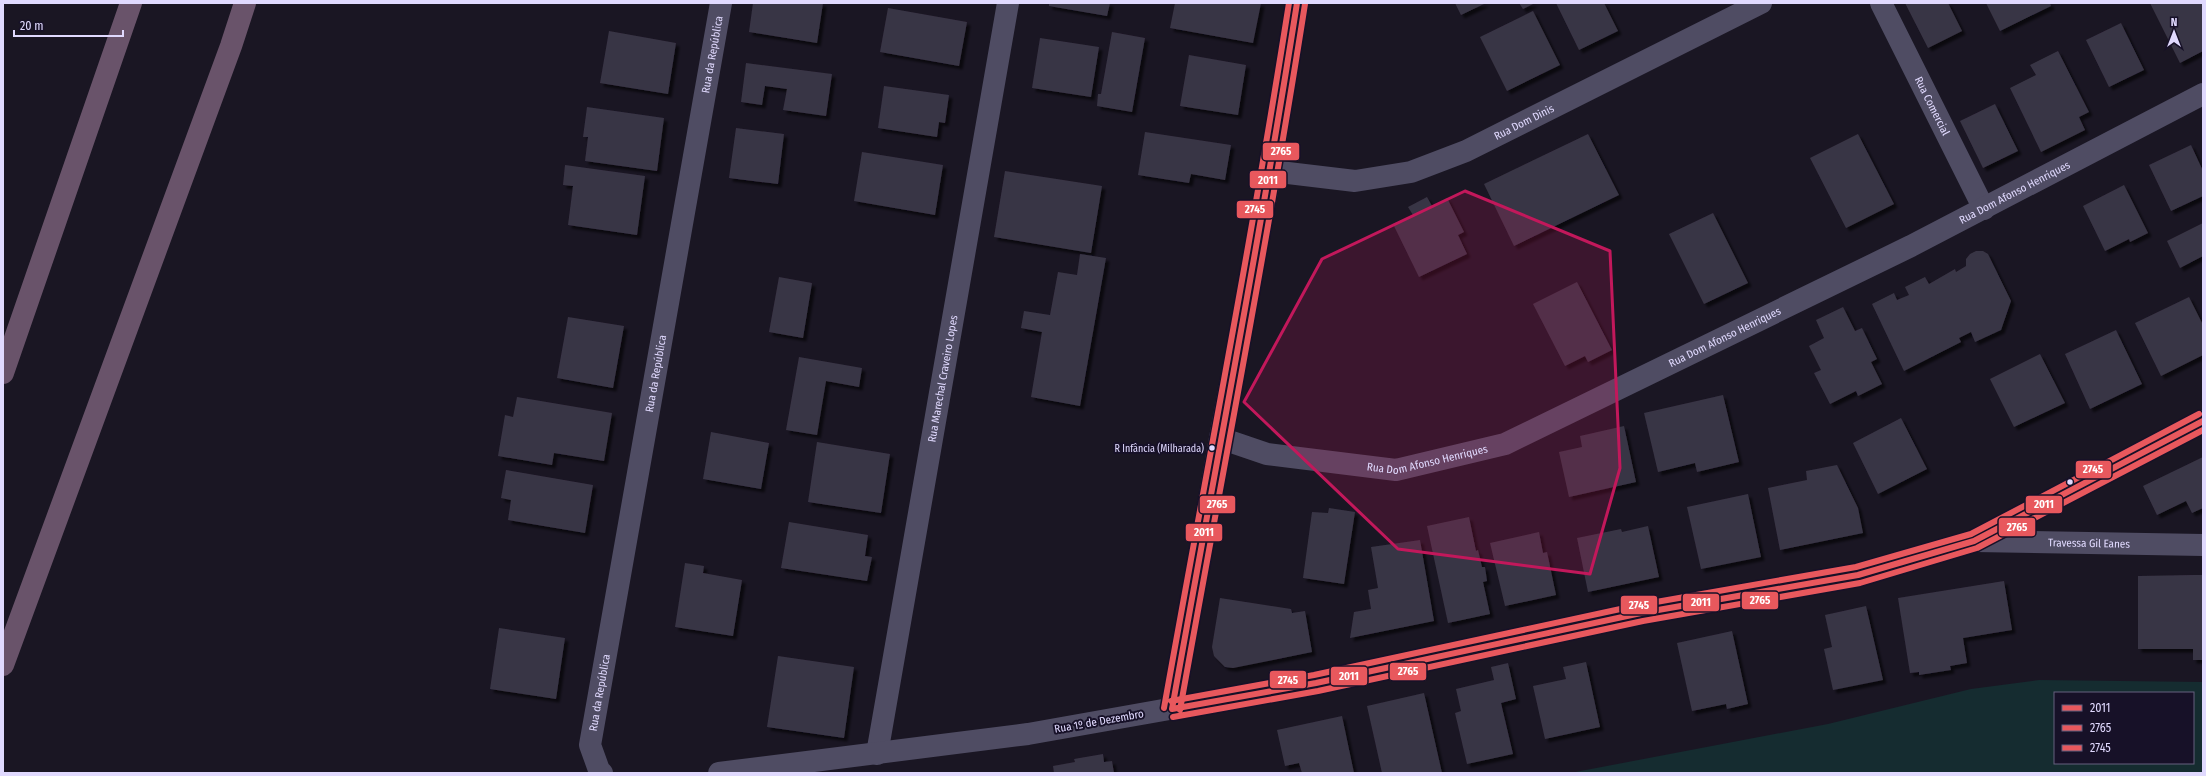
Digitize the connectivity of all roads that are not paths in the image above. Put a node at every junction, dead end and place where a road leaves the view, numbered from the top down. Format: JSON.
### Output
{"nodes":[{"id":1,"x":131,"y":3,"type":"edge"},
{"id":2,"x":245,"y":3,"type":"edge"},
{"id":3,"x":721,"y":3,"type":"edge"},
{"id":4,"x":1008,"y":3,"type":"edge"},
{"id":5,"x":1297,"y":3,"type":"edge"},
{"id":6,"x":1762,"y":3,"type":"edge"},
{"id":7,"x":1881,"y":3,"type":"edge"},
{"id":8,"x":2203,"y":94,"type":"edge"},
{"id":9,"x":1271,"y":171,"type":"junction"},
{"id":10,"x":1984,"y":209,"type":"junction"},
{"id":11,"x":3,"y":373,"type":"edge"},
{"id":12,"x":2203,"y":421,"type":"edge"},
{"id":13,"x":1220,"y":438,"type":"junction"},
{"id":14,"x":1974,"y":541,"type":"junction"},
{"id":15,"x":2203,"y":545,"type":"edge"},
{"id":16,"x":3,"y":665,"type":"edge"},
{"id":17,"x":1172,"y":709,"type":"junction"},
{"id":18,"x":877,"y":754,"type":"junction"},
{"id":19,"x":602,"y":773,"type":"edge"},
{"id":20,"x":719,"y":773,"type":"edge"}],
"edges":[{"from":1,"to":11,"type":"highway"},
{"from":2,"to":16,"type":"highway"},
{"from":3,"to":19,"type":"street","name":"Rua da República"},
{"from":4,"to":18,"type":"street","name":"Rua Marechal Craveiro Lopes"},
{"from":5,"to":9,"type":"street"},
{"from":6,"to":9,"type":"street","name":"Rua Dom Dinis"},
{"from":7,"to":10,"type":"street","name":"Rua Comercial"},
{"from":8,"to":10,"type":"street","name":"Rua Dom Afonso Henriques"},
{"from":9,"to":13,"type":"street"},
{"from":10,"to":13,"type":"street","name":"Rua Dom Afonso Henriques"},
{"from":12,"to":14,"type":"street","name":"Rua 1º de Dezembro"},
{"from":13,"to":17,"type":"street"},
{"from":14,"to":15,"type":"street","name":"Travessa Gil Eanes"},
{"from":14,"to":17,"type":"street","name":"Rua 1º de Dezembro"},
{"from":17,"to":18,"type":"street","name":"Rua 1º de Dezembro"},
{"from":18,"to":20,"type":"street","name":"Rua 1º de Dezembro"}]}
